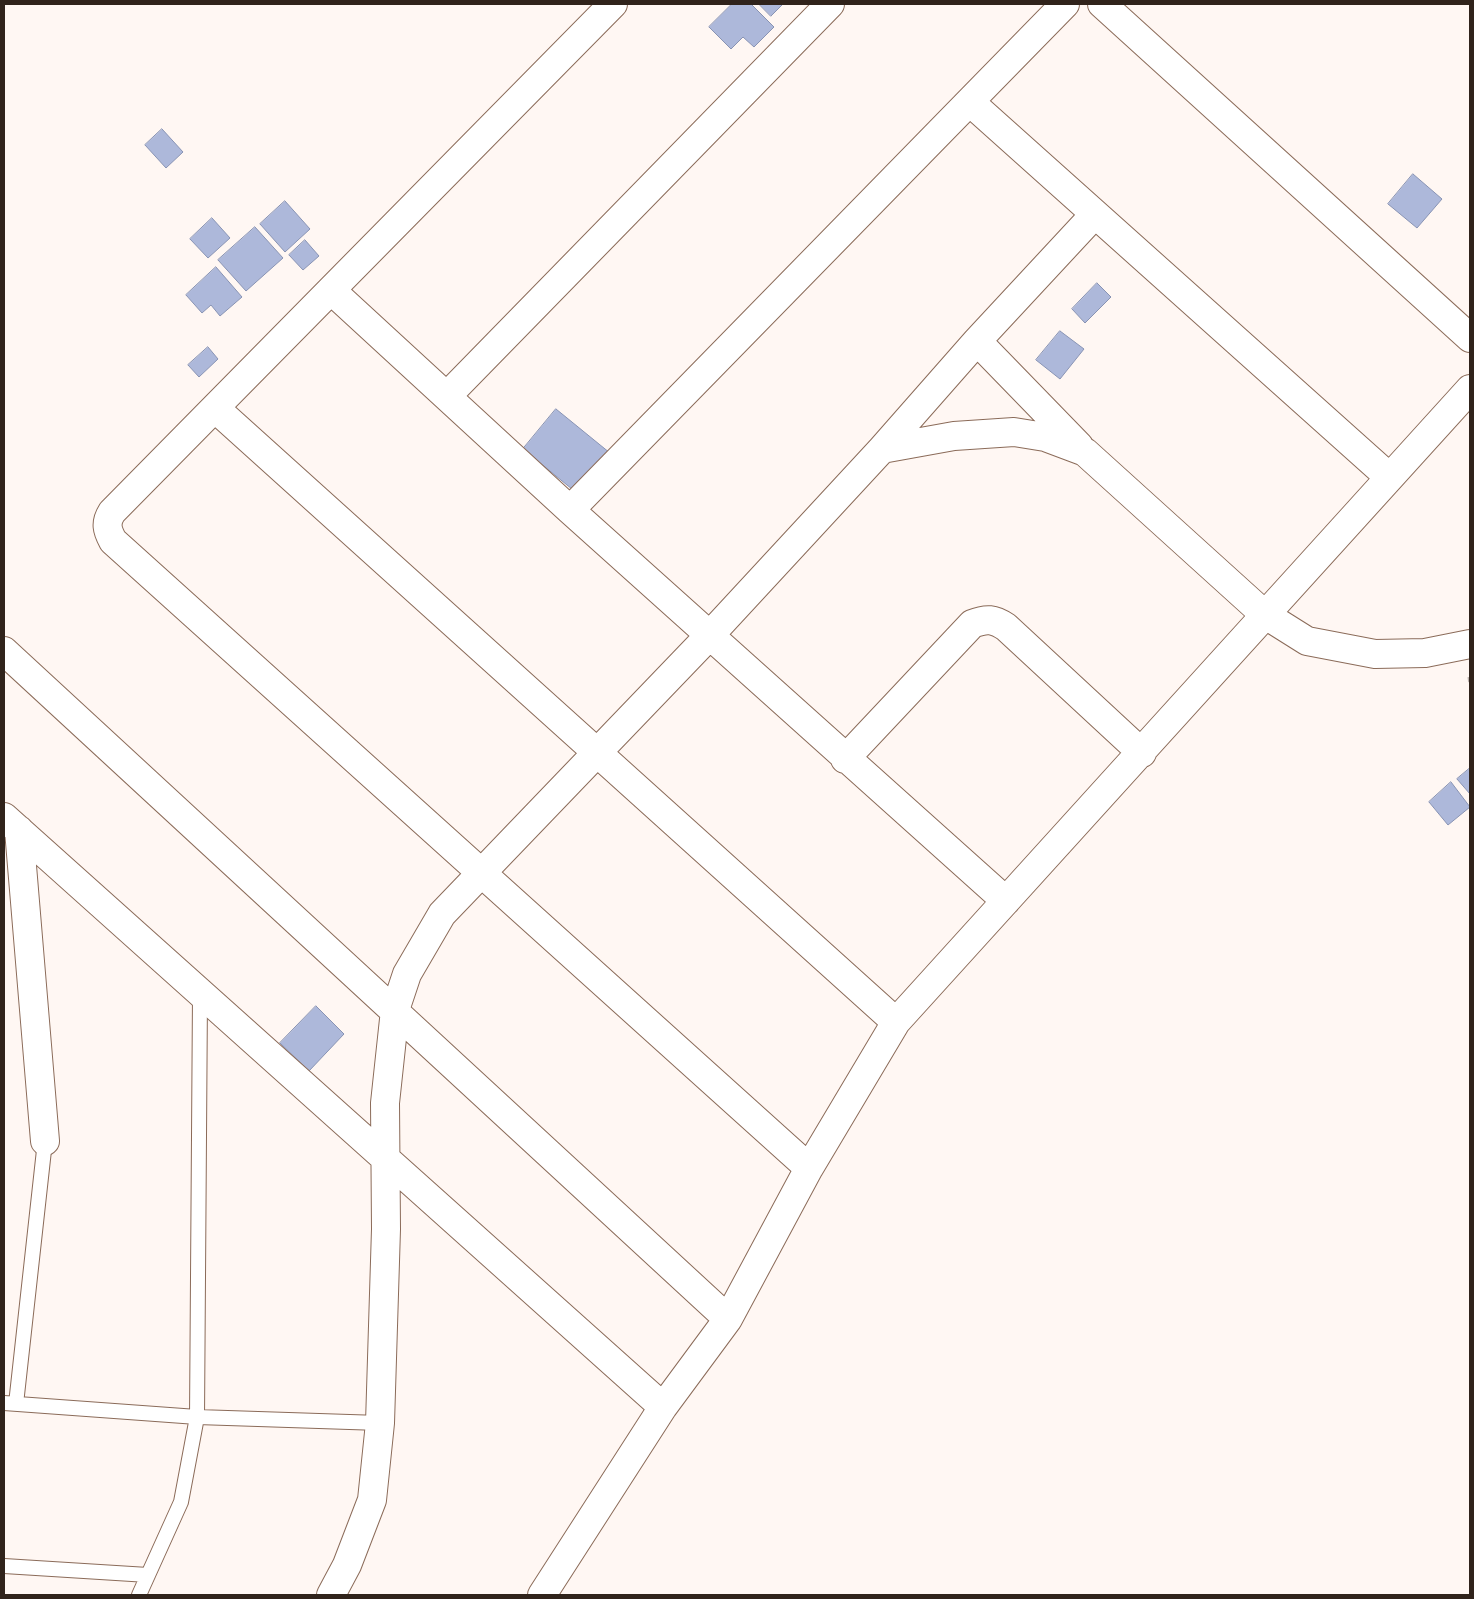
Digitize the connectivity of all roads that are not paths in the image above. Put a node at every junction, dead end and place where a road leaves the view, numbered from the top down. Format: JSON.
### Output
{"nodes":[{"id":1,"x":613,"y":4,"type":"edge"},
{"id":2,"x":830,"y":4,"type":"edge"},
{"id":3,"x":1065,"y":4,"type":"edge"},
{"id":4,"x":1102,"y":4,"type":"edge"},
{"id":5,"x":970,"y":102,"type":"junction"},
{"id":6,"x":1095,"y":214,"type":"junction"},
{"id":7,"x":332,"y":291,"type":"junction"},
{"id":8,"x":1470,"y":338,"type":"edge"},
{"id":9,"x":977,"y":341,"type":"junction"},
{"id":10,"x":1470,"y":389,"type":"edge"},
{"id":11,"x":447,"y":396,"type":"junction"},
{"id":12,"x":216,"y":409,"type":"junction"},
{"id":13,"x":882,"y":449,"type":"junction"},
{"id":14,"x":1085,"y":452,"type":"junction"},
{"id":15,"x":1389,"y":477,"type":"junction"},
{"id":16,"x":570,"y":510,"type":"junction"},
{"id":17,"x":1264,"y":614,"type":"junction"},
{"id":18,"x":709,"y":636,"type":"junction"},
{"id":19,"x":1470,"y":644,"type":"edge"},
{"id":20,"x":4,"y":651,"type":"edge"},
{"id":21,"x":596,"y":752,"type":"junction"},
{"id":22,"x":1142,"y":753,"type":"junction"},
{"id":23,"x":845,"y":759,"type":"junction"},
{"id":24,"x":11,"y":823,"type":"edge"},
{"id":25,"x":483,"y":873,"type":"junction"},
{"id":26,"x":1006,"y":901,"type":"junction"},
{"id":27,"x":200,"y":995,"type":"junction"},
{"id":28,"x":396,"y":1010,"type":"junction"},
{"id":29,"x":896,"y":1022,"type":"junction"},
{"id":30,"x":46,"y":1141,"type":"joint"},
{"id":31,"x":386,"y":1160,"type":"junction"},
{"id":32,"x":809,"y":1168,"type":"junction"},
{"id":33,"x":728,"y":1319,"type":"junction"},
{"id":34,"x":10,"y":1403,"type":"edge"},
{"id":35,"x":663,"y":1407,"type":"junction"},
{"id":36,"x":197,"y":1416,"type":"junction"},
{"id":37,"x":380,"y":1423,"type":"junction"},
{"id":38,"x":4,"y":1566,"type":"edge"},
{"id":39,"x":148,"y":1575,"type":"junction"},
{"id":40,"x":139,"y":1595,"type":"edge"},
{"id":41,"x":332,"y":1595,"type":"edge"},
{"id":42,"x":542,"y":1595,"type":"edge"}],
"edges":[{"from":1,"to":7,"type":"street"},
{"from":2,"to":11,"type":"street"},
{"from":3,"to":5,"type":"street"},
{"from":4,"to":8,"type":"street"},
{"from":5,"to":6,"type":"street"},
{"from":5,"to":16,"type":"street"},
{"from":6,"to":9,"type":"street"},
{"from":6,"to":15,"type":"street"},
{"from":7,"to":11,"type":"street"},
{"from":7,"to":12,"type":"street"},
{"from":9,"to":13,"type":"street"},
{"from":9,"to":14,"type":"street"},
{"from":10,"to":15,"type":"street"},
{"from":11,"to":16,"type":"street"},
{"from":12,"to":21,"type":"street"},
{"from":12,"to":25,"type":"street"},
{"from":13,"to":14,"type":"street"},
{"from":13,"to":18,"type":"street"},
{"from":14,"to":17,"type":"street"},
{"from":15,"to":17,"type":"street"},
{"from":16,"to":18,"type":"street"},
{"from":17,"to":19,"type":"street"},
{"from":17,"to":22,"type":"street"},
{"from":18,"to":21,"type":"street"},
{"from":18,"to":23,"type":"street"},
{"from":20,"to":28,"type":"street"},
{"from":21,"to":25,"type":"street"},
{"from":21,"to":29,"type":"street"},
{"from":22,"to":23,"type":"street"},
{"from":22,"to":26,"type":"street"},
{"from":23,"to":26,"type":"street"},
{"from":24,"to":27,"type":"street"},
{"from":24,"to":30,"type":"street"},
{"from":25,"to":28,"type":"street"},
{"from":25,"to":32,"type":"street"},
{"from":26,"to":29,"type":"street"},
{"from":27,"to":31,"type":"street"},
{"from":27,"to":36,"type":"lane"},
{"from":28,"to":31,"type":"street"},
{"from":28,"to":33,"type":"street"},
{"from":29,"to":32,"type":"street"},
{"from":30,"to":34,"type":"lane"},
{"from":31,"to":35,"type":"street"},
{"from":31,"to":37,"type":"street"},
{"from":32,"to":33,"type":"street"},
{"from":33,"to":35,"type":"street"},
{"from":34,"to":36,"type":"lane"},
{"from":35,"to":42,"type":"street"},
{"from":36,"to":37,"type":"lane"},
{"from":36,"to":39,"type":"lane"},
{"from":37,"to":41,"type":"street"},
{"from":38,"to":39,"type":"lane"},
{"from":39,"to":40,"type":"lane"}]}
